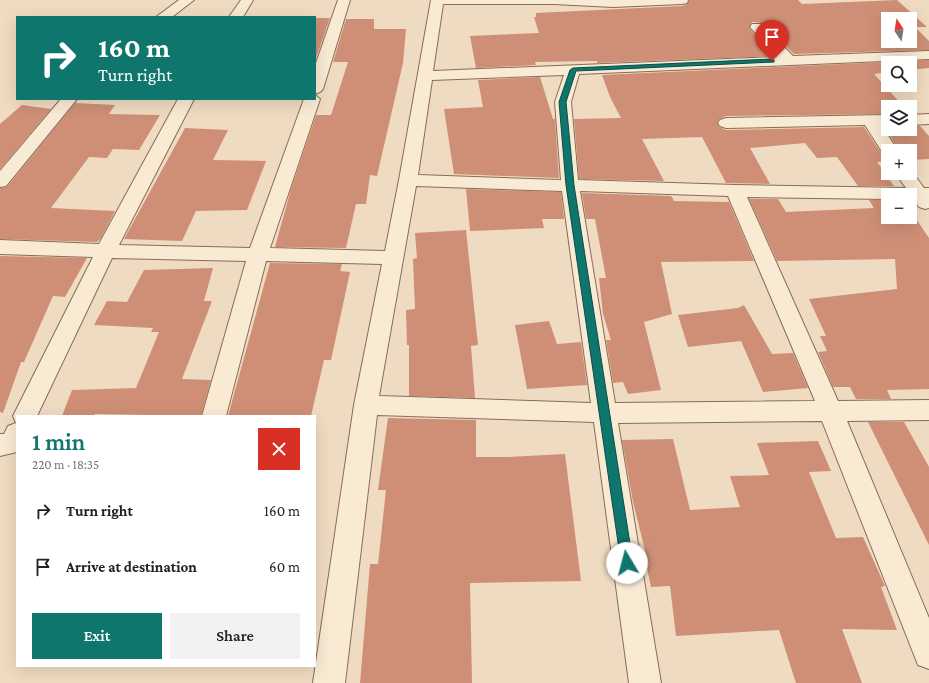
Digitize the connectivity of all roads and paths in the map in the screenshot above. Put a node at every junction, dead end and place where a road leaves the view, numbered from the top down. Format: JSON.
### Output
{"nodes":[{"id":1,"x":188,"y":0,"type":"edge"},
{"id":2,"x":247,"y":0,"type":"edge"},
{"id":3,"x":344,"y":0,"type":"edge"},
{"id":4,"x":437,"y":0,"type":"edge"},
{"id":5,"x":682,"y":0,"type":"edge"},
{"id":6,"x":164,"y":16,"type":"edge"},
{"id":7,"x":237,"y":16,"type":"edge"},
{"id":8,"x":757,"y":28,"type":"dead end"},
{"id":9,"x":929,"y":55,"type":"edge"},
{"id":10,"x":788,"y":60,"type":"junction"},
{"id":11,"x":573,"y":70,"type":"junction"},
{"id":12,"x":426,"y":76,"type":"junction"},
{"id":13,"x":316,"y":86,"type":"edge"},
{"id":14,"x":68,"y":100,"type":"edge"},
{"id":15,"x":185,"y":100,"type":"edge"},
{"id":16,"x":312,"y":100,"type":"edge"},
{"id":17,"x":881,"y":120,"type":"edge"},
{"id":18,"x":917,"y":120,"type":"edge"},
{"id":19,"x":929,"y":120,"type":"edge"},
{"id":20,"x":870,"y":121,"type":"junction"},
{"id":21,"x":726,"y":123,"type":"dead end"},
{"id":22,"x":885,"y":144,"type":"edge"},
{"id":23,"x":408,"y":180,"type":"junction"},
{"id":24,"x":910,"y":180,"type":"edge"},
{"id":25,"x":0,"y":182,"type":"edge"},
{"id":26,"x":570,"y":185,"type":"junction"},
{"id":27,"x":736,"y":191,"type":"junction"},
{"id":28,"x":923,"y":194,"type":"edge"},
{"id":29,"x":929,"y":209,"type":"edge"},
{"id":30,"x":0,"y":247,"type":"edge"},
{"id":31,"x":106,"y":252,"type":"junction"},
{"id":32,"x":258,"y":254,"type":"junction"},
{"id":33,"x":392,"y":258,"type":"junction"},
{"id":34,"x":366,"y":405,"type":"junction"},
{"id":35,"x":929,"y":410,"type":"edge"},
{"id":36,"x":831,"y":412,"type":"junction"},
{"id":37,"x":605,"y":413,"type":"junction"},
{"id":38,"x":25,"y":415,"type":"edge"},
{"id":39,"x":214,"y":415,"type":"edge"},
{"id":40,"x":16,"y":435,"type":"edge"},
{"id":41,"x":0,"y":445,"type":"edge"},
{"id":42,"x":929,"y":654,"type":"edge"},
{"id":43,"x":329,"y":683,"type":"edge"},
{"id":44,"x":645,"y":683,"type":"edge"}],
"edges":[{"from":1,"to":6,"type":"street"},
{"from":2,"to":7,"type":"street"},
{"from":3,"to":13,"type":"street"},
{"from":4,"to":5,"type":"street"},
{"from":4,"to":12,"type":"street"},
{"from":8,"to":10,"type":"street"},
{"from":9,"to":10,"type":"street"},
{"from":10,"to":11,"type":"street"},
{"from":11,"to":12,"type":"street"},
{"from":11,"to":26,"type":"street"},
{"from":12,"to":23,"type":"street"},
{"from":14,"to":25,"type":"street"},
{"from":15,"to":31,"type":"street"},
{"from":16,"to":32,"type":"street"},
{"from":17,"to":20,"type":"street"},
{"from":18,"to":19,"type":"street"},
{"from":20,"to":21,"type":"street"},
{"from":20,"to":22,"type":"street"},
{"from":23,"to":26,"type":"street"},
{"from":23,"to":33,"type":"street"},
{"from":24,"to":28,"type":"street"},
{"from":26,"to":27,"type":"street"},
{"from":26,"to":37,"type":"street"},
{"from":27,"to":28,"type":"street"},
{"from":27,"to":36,"type":"street"},
{"from":28,"to":29,"type":"street"},
{"from":30,"to":31,"type":"street"},
{"from":31,"to":32,"type":"street"},
{"from":31,"to":38,"type":"street"},
{"from":32,"to":33,"type":"street"},
{"from":32,"to":39,"type":"street"},
{"from":33,"to":34,"type":"street"},
{"from":34,"to":37,"type":"street"},
{"from":34,"to":43,"type":"street"},
{"from":35,"to":36,"type":"street"},
{"from":36,"to":37,"type":"street"},
{"from":36,"to":42,"type":"street"},
{"from":37,"to":44,"type":"street"},
{"from":40,"to":41,"type":"street"}]}
